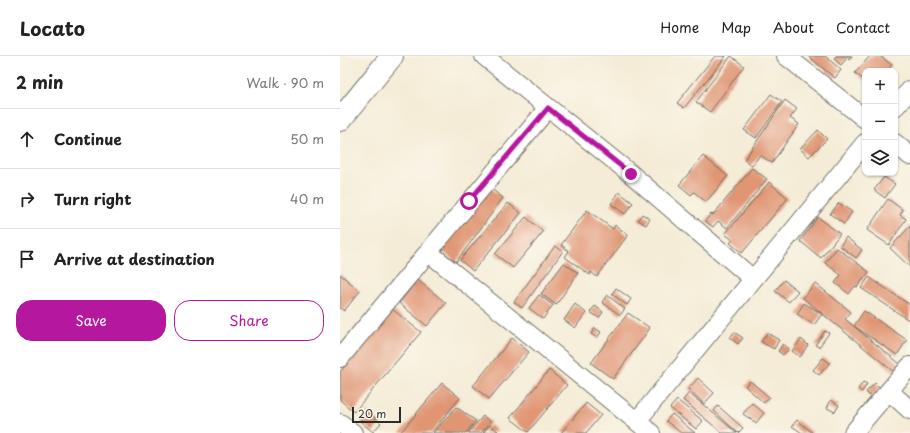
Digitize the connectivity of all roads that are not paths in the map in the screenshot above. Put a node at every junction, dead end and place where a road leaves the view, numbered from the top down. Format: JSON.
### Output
{"nodes":[{"id":1,"x":392,"y":56,"type":"edge"},
{"id":2,"x":484,"y":56,"type":"edge"},
{"id":3,"x":786,"y":56,"type":"edge"},
{"id":4,"x":910,"y":90,"type":"edge"},
{"id":5,"x":898,"y":104,"type":"edge"},
{"id":6,"x":548,"y":108,"type":"junction"},
{"id":7,"x":862,"y":117,"type":"edge"},
{"id":8,"x":340,"y":120,"type":"edge"},
{"id":9,"x":898,"y":146,"type":"edge"},
{"id":10,"x":862,"y":147,"type":"edge"},
{"id":11,"x":910,"y":156,"type":"edge"},
{"id":12,"x":428,"y":252,"type":"junction"},
{"id":13,"x":753,"y":279,"type":"junction"},
{"id":14,"x":340,"y":358,"type":"edge"},
{"id":15,"x":910,"y":366,"type":"edge"},
{"id":16,"x":889,"y":391,"type":"junction"},
{"id":17,"x":910,"y":410,"type":"edge"},
{"id":18,"x":637,"y":421,"type":"junction"},
{"id":19,"x":340,"y":423,"type":"edge"},
{"id":20,"x":353,"y":433,"type":"edge"},
{"id":21,"x":651,"y":433,"type":"edge"},
{"id":22,"x":853,"y":433,"type":"edge"}],
"edges":[{"from":1,"to":8,"type":"main road"},
{"from":2,"to":6,"type":"street"},
{"from":3,"to":7,"type":"street"},
{"from":4,"to":5,"type":"street"},
{"from":6,"to":12,"type":"street"},
{"from":6,"to":13,"type":"street"},
{"from":9,"to":11,"type":"street"},
{"from":10,"to":13,"type":"street"},
{"from":12,"to":14,"type":"street"},
{"from":12,"to":18,"type":"street"},
{"from":13,"to":18,"type":"street"},
{"from":15,"to":16,"type":"street"},
{"from":16,"to":17,"type":"street"},
{"from":16,"to":22,"type":"street"},
{"from":18,"to":21,"type":"street"},
{"from":19,"to":20,"type":"street"}]}
